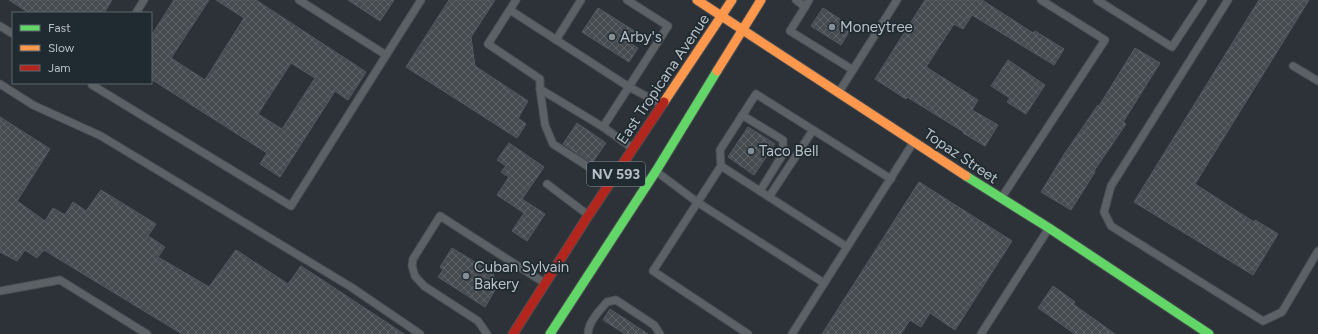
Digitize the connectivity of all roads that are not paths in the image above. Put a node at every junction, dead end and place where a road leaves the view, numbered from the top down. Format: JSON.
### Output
{"nodes":[{"id":1,"x":144,"y":0,"type":"edge"},
{"id":2,"x":299,"y":0,"type":"edge"},
{"id":3,"x":421,"y":0,"type":"edge"},
{"id":4,"x":516,"y":0,"type":"edge"},
{"id":5,"x":581,"y":0,"type":"edge"},
{"id":6,"x":627,"y":0,"type":"edge"},
{"id":7,"x":697,"y":0,"type":"edge"},
{"id":8,"x":732,"y":0,"type":"edge"},
{"id":9,"x":761,"y":0,"type":"edge"},
{"id":10,"x":796,"y":0,"type":"edge"},
{"id":11,"x":897,"y":0,"type":"edge"},
{"id":12,"x":1041,"y":0,"type":"edge"},
{"id":13,"x":1096,"y":0,"type":"edge"},
{"id":14,"x":1203,"y":0,"type":"edge"},
{"id":15,"x":1228,"y":0,"type":"edge"},
{"id":16,"x":807,"y":3,"type":"edge"},
{"id":17,"x":510,"y":10,"type":"junction"},
{"id":18,"x":137,"y":12,"type":"edge"},
{"id":19,"x":722,"y":16,"type":"junction"},
{"id":20,"x":0,"y":26,"type":"edge"},
{"id":21,"x":743,"y":30,"type":"junction"},
{"id":22,"x":12,"y":33,"type":"edge"},
{"id":23,"x":556,"y":40,"type":"junction"},
{"id":24,"x":386,"y":55,"type":"junction"},
{"id":25,"x":1293,"y":66,"type":"dead end"},
{"id":26,"x":853,"y":70,"type":"junction"},
{"id":27,"x":1318,"y":81,"type":"edge"},
{"id":28,"x":0,"y":84,"type":"edge"},
{"id":29,"x":92,"y":84,"type":"edge"},
{"id":30,"x":629,"y":87,"type":"junction"},
{"id":31,"x":540,"y":89,"type":"junction"},
{"id":32,"x":839,"y":92,"type":"junction"},
{"id":33,"x":663,"y":105,"type":"junction"},
{"id":34,"x":742,"y":115,"type":"junction"},
{"id":35,"x":603,"y":127,"type":"junction"},
{"id":36,"x":813,"y":130,"type":"junction"},
{"id":37,"x":914,"y":142,"type":"junction"},
{"id":38,"x":633,"y":149,"type":"junction"},
{"id":39,"x":721,"y":166,"type":"junction"},
{"id":40,"x":656,"y":171,"type":"junction"},
{"id":41,"x":890,"y":179,"type":"junction"},
{"id":42,"x":611,"y":182,"type":"junction"},
{"id":43,"x":547,"y":184,"type":"dead end"},
{"id":44,"x":760,"y":191,"type":"junction"},
{"id":45,"x":769,"y":197,"type":"junction"},
{"id":46,"x":1001,"y":199,"type":"junction"},
{"id":47,"x":697,"y":202,"type":"junction"},
{"id":48,"x":588,"y":216,"type":"junction"},
{"id":49,"x":1049,"y":228,"type":"junction"},
{"id":50,"x":847,"y":248,"type":"junction"},
{"id":51,"x":1318,"y":251,"type":"edge"},
{"id":52,"x":545,"y":283,"type":"junction"},
{"id":53,"x":824,"y":283,"type":"junction"},
{"id":54,"x":0,"y":291,"type":"edge"},
{"id":55,"x":548,"y":296,"type":"dead end"},
{"id":56,"x":138,"y":332,"type":"edge"},
{"id":57,"x":147,"y":334,"type":"edge"},
{"id":58,"x":420,"y":334,"type":"edge"},
{"id":59,"x":487,"y":334,"type":"edge"},
{"id":60,"x":513,"y":334,"type":"edge"},
{"id":61,"x":550,"y":334,"type":"edge"},
{"id":62,"x":588,"y":334,"type":"edge"},
{"id":63,"x":660,"y":334,"type":"edge"},
{"id":64,"x":748,"y":334,"type":"edge"},
{"id":65,"x":792,"y":334,"type":"edge"},
{"id":66,"x":980,"y":334,"type":"edge"},
{"id":67,"x":1209,"y":334,"type":"edge"}],
"edges":[{"from":1,"to":18,"type":"lane"},
{"from":2,"to":24,"type":"lane"},
{"from":3,"to":24,"type":"lane"},
{"from":4,"to":17,"type":"lane"},
{"from":5,"to":23,"type":"lane"},
{"from":6,"to":30,"type":"lane"},
{"from":7,"to":19,"type":"main road","name":"Topaz Street"},
{"from":8,"to":19,"type":"main road","name":"East Tropicana Avenue","number":"NV 593"},
{"from":9,"to":21,"type":"main road","number":"NV 593"},
{"from":10,"to":16,"type":"lane"},
{"from":11,"to":26,"type":"lane"},
{"from":12,"to":46,"type":"lane"},
{"from":13,"to":14,"type":"lane"},
{"from":15,"to":51,"type":"lane"},
{"from":16,"to":26,"type":"lane"},
{"from":17,"to":23,"type":"lane"},
{"from":17,"to":31,"type":"lane"},
{"from":19,"to":21,"type":"main road","name":"Topaz Street"},
{"from":19,"to":33,"type":"main road","name":"East Tropicana Avenue","number":"NV 593"},
{"from":20,"to":22,"type":"lane"},
{"from":21,"to":32,"type":"main road","name":"Topaz Street"},
{"from":21,"to":40,"type":"main road","number":"NV 593"},
{"from":23,"to":30,"type":"lane"},
{"from":24,"to":29,"type":"lane"},
{"from":25,"to":27,"type":"lane"},
{"from":26,"to":32,"type":"lane"},
{"from":28,"to":58,"type":"lane"},
{"from":30,"to":33,"type":"lane"},
{"from":30,"to":35,"type":"lane"},
{"from":31,"to":35,"type":"lane"},
{"from":31,"to":42,"type":"lane"},
{"from":32,"to":37,"type":"main road","name":"Topaz Street"},
{"from":33,"to":38,"type":"main road","name":"East Tropicana Avenue","number":"NV 593"},
{"from":34,"to":36,"type":"lane"},
{"from":34,"to":39,"type":"lane"},
{"from":34,"to":44,"type":"lane"},
{"from":35,"to":38,"type":"lane"},
{"from":36,"to":41,"type":"lane"},
{"from":36,"to":45,"type":"lane"},
{"from":37,"to":41,"type":"lane"},
{"from":37,"to":46,"type":"main road","name":"Topaz Street"},
{"from":38,"to":42,"type":"main road","name":"East Tropicana Avenue","number":"NV 593"},
{"from":39,"to":44,"type":"lane"},
{"from":39,"to":47,"type":"lane"},
{"from":40,"to":47,"type":"lane"},
{"from":40,"to":61,"type":"main road","number":"NV 593"},
{"from":41,"to":50,"type":"lane"},
{"from":42,"to":48,"type":"main road","name":"East Tropicana Avenue","number":"NV 593"},
{"from":43,"to":48,"type":"lane"},
{"from":44,"to":45,"type":"lane"},
{"from":45,"to":50,"type":"lane"},
{"from":46,"to":49,"type":"main road","name":"Topaz Street"},
{"from":47,"to":53,"type":"lane"},
{"from":47,"to":64,"type":"lane"},
{"from":48,"to":52,"type":"main road","name":"East Tropicana Avenue","number":"NV 593"},
{"from":49,"to":66,"type":"lane"},
{"from":49,"to":67,"type":"main road","name":"Topaz Street"},
{"from":50,"to":53,"type":"lane"},
{"from":52,"to":55,"type":"main road"},
{"from":52,"to":59,"type":"lane"},
{"from":52,"to":60,"type":"main road","name":"East Tropicana Avenue","number":"NV 593"},
{"from":53,"to":65,"type":"lane"},
{"from":54,"to":56,"type":"lane"},
{"from":56,"to":57,"type":"lane"},
{"from":62,"to":63,"type":"lane"}]}
